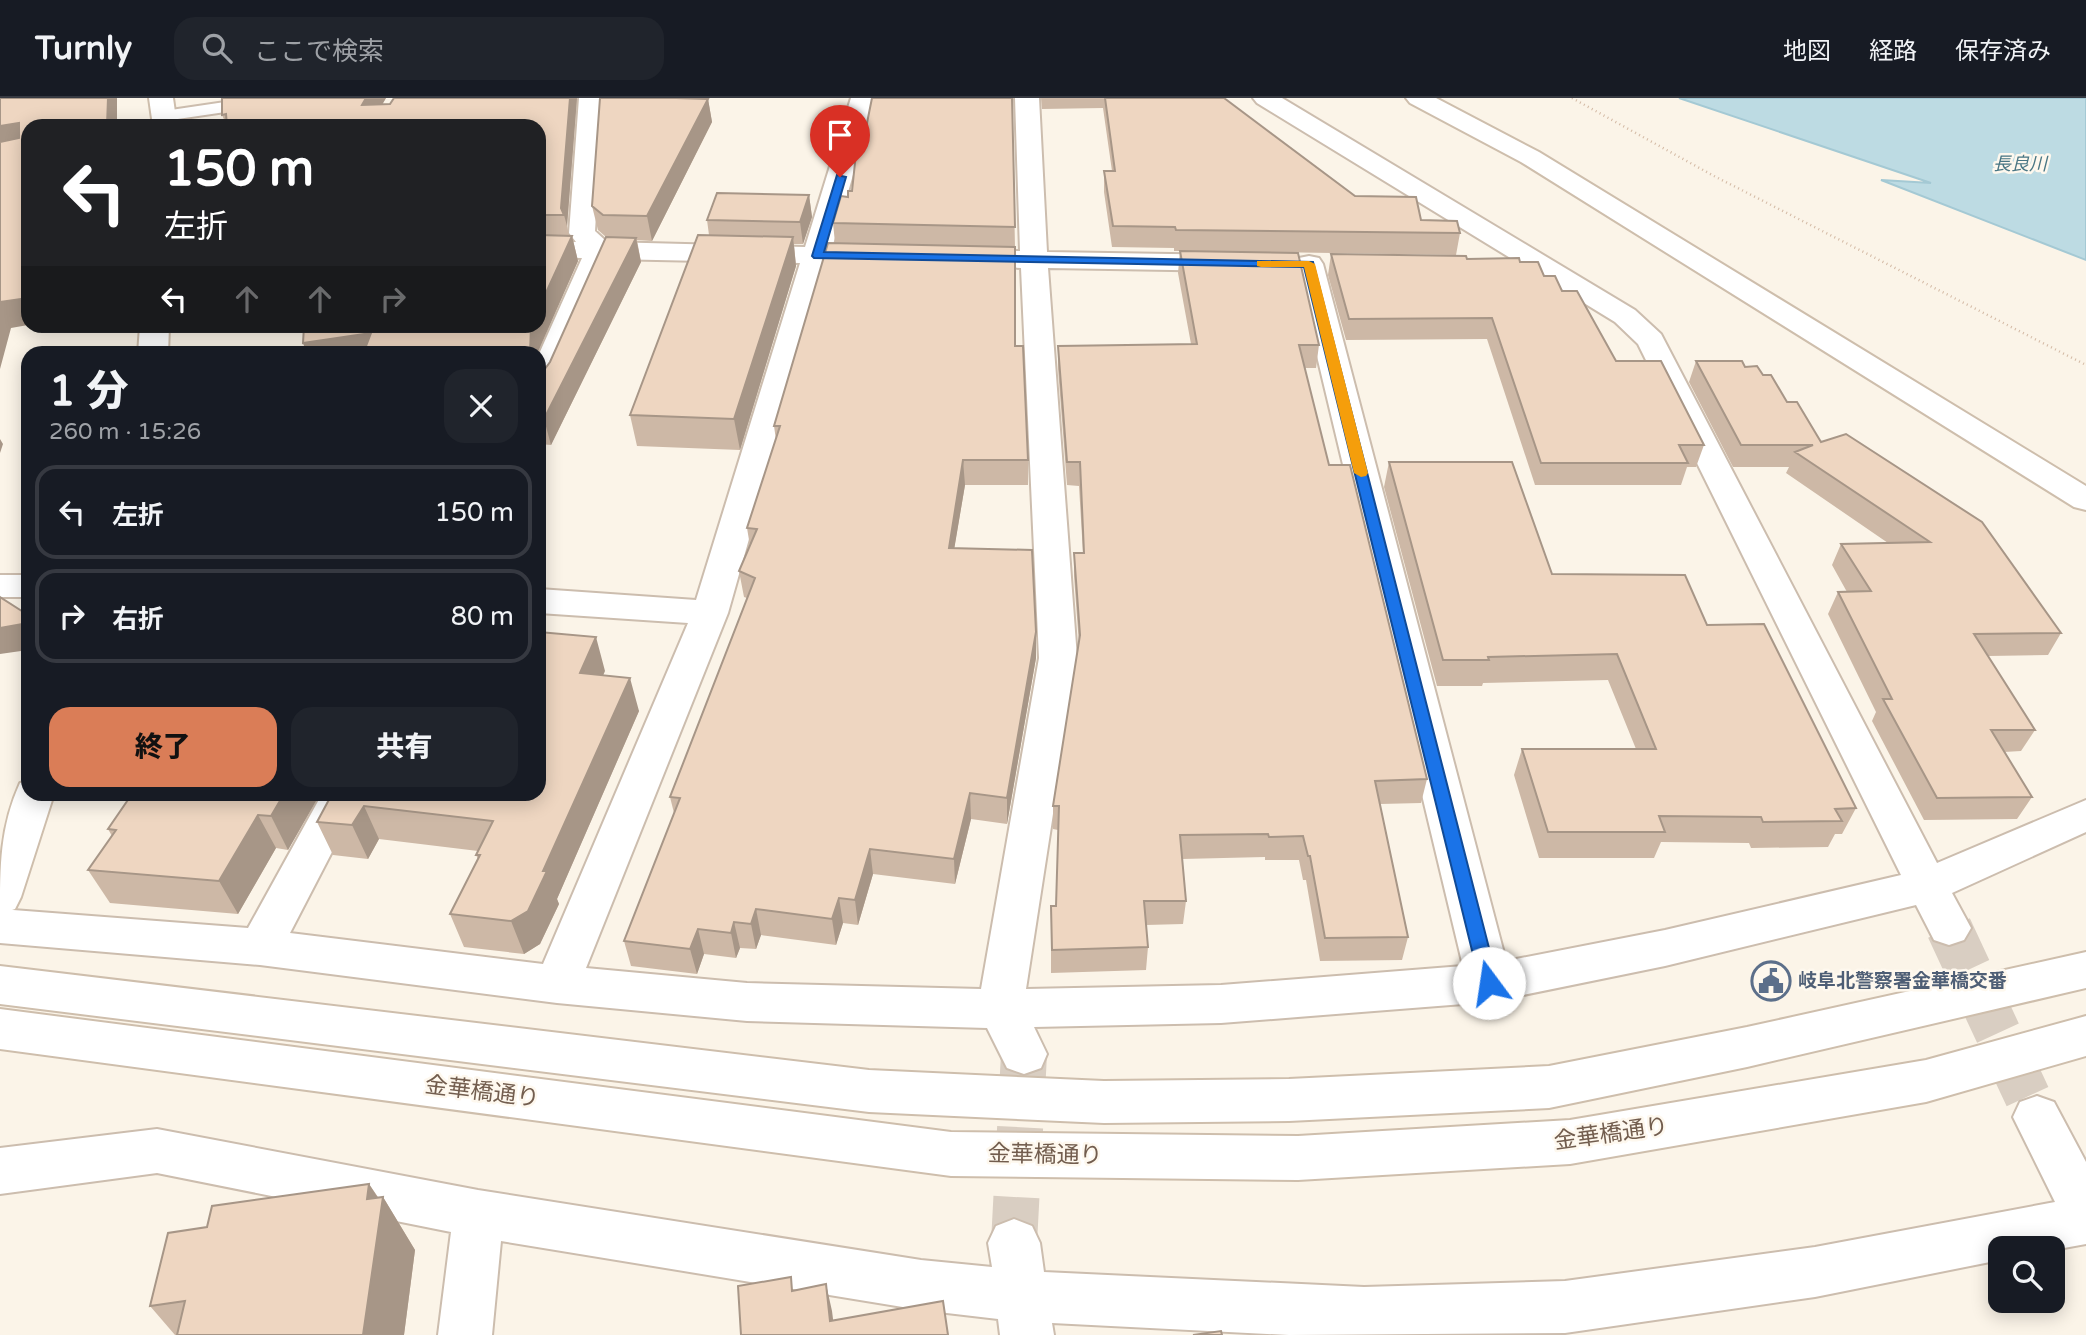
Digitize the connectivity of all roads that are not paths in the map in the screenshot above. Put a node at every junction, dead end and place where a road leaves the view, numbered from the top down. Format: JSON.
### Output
{"nodes":[{"id":1,"x":287,"y":98,"type":"edge"},
{"id":2,"x":591,"y":98,"type":"edge"},
{"id":3,"x":863,"y":98,"type":"edge"},
{"id":4,"x":1027,"y":98,"type":"edge"},
{"id":5,"x":1265,"y":98,"type":"edge"},
{"id":6,"x":1418,"y":98,"type":"edge"},
{"id":7,"x":163,"y":113,"type":"edge"},
{"id":8,"x":546,"y":249,"type":"edge"},
{"id":9,"x":599,"y":250,"type":"junction"},
{"id":10,"x":818,"y":256,"type":"junction"},
{"id":11,"x":1034,"y":260,"type":"junction"},
{"id":12,"x":1254,"y":263,"type":"edge"},
{"id":13,"x":1309,"y":264,"type":"dead end"},
{"id":14,"x":1488,"y":267,"type":"edge"},
{"id":15,"x":1543,"y":267,"type":"junction"},
{"id":16,"x":546,"y":371,"type":"edge"},
{"id":17,"x":2086,"y":500,"type":"edge"},
{"id":18,"x":0,"y":586,"type":"edge"},
{"id":19,"x":21,"y":586,"type":"edge"},
{"id":20,"x":546,"y":601,"type":"edge"},
{"id":21,"x":710,"y":613,"type":"junction"},
{"id":22,"x":32,"y":801,"type":"edge"},
{"id":23,"x":338,"y":801,"type":"edge"},
{"id":24,"x":2086,"y":815,"type":"edge"},
{"id":25,"x":1926,"y":886,"type":"junction"},
{"id":26,"x":0,"y":897,"type":"edge"},
{"id":27,"x":0,"y":926,"type":"edge"},
{"id":28,"x":1948,"y":928,"type":"tunnel mouth"},
{"id":29,"x":260,"y":947,"type":"junction"},
{"id":30,"x":2086,"y":970,"type":"edge"},
{"id":31,"x":1489,"y":983,"type":"junction"},
{"id":32,"x":557,"y":984,"type":"junction"},
{"id":33,"x":0,"y":985,"type":"edge"},
{"id":34,"x":1000,"y":1009,"type":"junction"},
{"id":35,"x":0,"y":1029,"type":"edge"},
{"id":36,"x":2086,"y":1036,"type":"edge"},
{"id":37,"x":1024,"y":1054,"type":"tunnel mouth"},
{"id":38,"x":2037,"y":1116,"type":"tunnel mouth"},
{"id":39,"x":0,"y":1171,"type":"edge"},
{"id":40,"x":2086,"y":1212,"type":"edge"},
{"id":41,"x":478,"y":1214,"type":"junction"},
{"id":42,"x":2086,"y":1220,"type":"edge"},
{"id":43,"x":1014,"y":1243,"type":"tunnel mouth"},
{"id":44,"x":1024,"y":1316,"type":"edge"},
{"id":45,"x":1570,"y":1321,"type":"edge"},
{"id":46,"x":466,"y":1335,"type":"edge"}],
"edges":[{"from":1,"to":7,"type":"lane"},
{"from":2,"to":9,"type":"street"},
{"from":3,"to":10,"type":"street"},
{"from":4,"to":11,"type":"street"},
{"from":5,"to":15,"type":"street"},
{"from":6,"to":17,"type":"street"},
{"from":8,"to":9,"type":"street"},
{"from":9,"to":10,"type":"street"},
{"from":9,"to":16,"type":"street"},
{"from":10,"to":11,"type":"street"},
{"from":10,"to":21,"type":"street"},
{"from":11,"to":12,"type":"street"},
{"from":11,"to":34,"type":"street"},
{"from":13,"to":31,"type":"street"},
{"from":14,"to":15,"type":"street"},
{"from":15,"to":25,"type":"street"},
{"from":18,"to":19,"type":"street"},
{"from":20,"to":21,"type":"street"},
{"from":21,"to":32,"type":"street"},
{"from":22,"to":26,"type":"street"},
{"from":23,"to":29,"type":"street"},
{"from":24,"to":25,"type":"street"},
{"from":25,"to":28,"type":"street"},
{"from":25,"to":31,"type":"street"},
{"from":27,"to":29,"type":"street"},
{"from":29,"to":32,"type":"street"},
{"from":30,"to":33,"type":"street"},
{"from":31,"to":34,"type":"street"},
{"from":32,"to":34,"type":"street"},
{"from":34,"to":37,"type":"street"},
{"from":35,"to":36,"type":"street","name":"金華橋通り"},
{"from":38,"to":40,"type":"street"},
{"from":39,"to":41,"type":"street"},
{"from":41,"to":44,"type":"street"},
{"from":41,"to":46,"type":"street"},
{"from":42,"to":45,"type":"street"},
{"from":43,"to":44,"type":"street"},
{"from":44,"to":45,"type":"street"}]}
